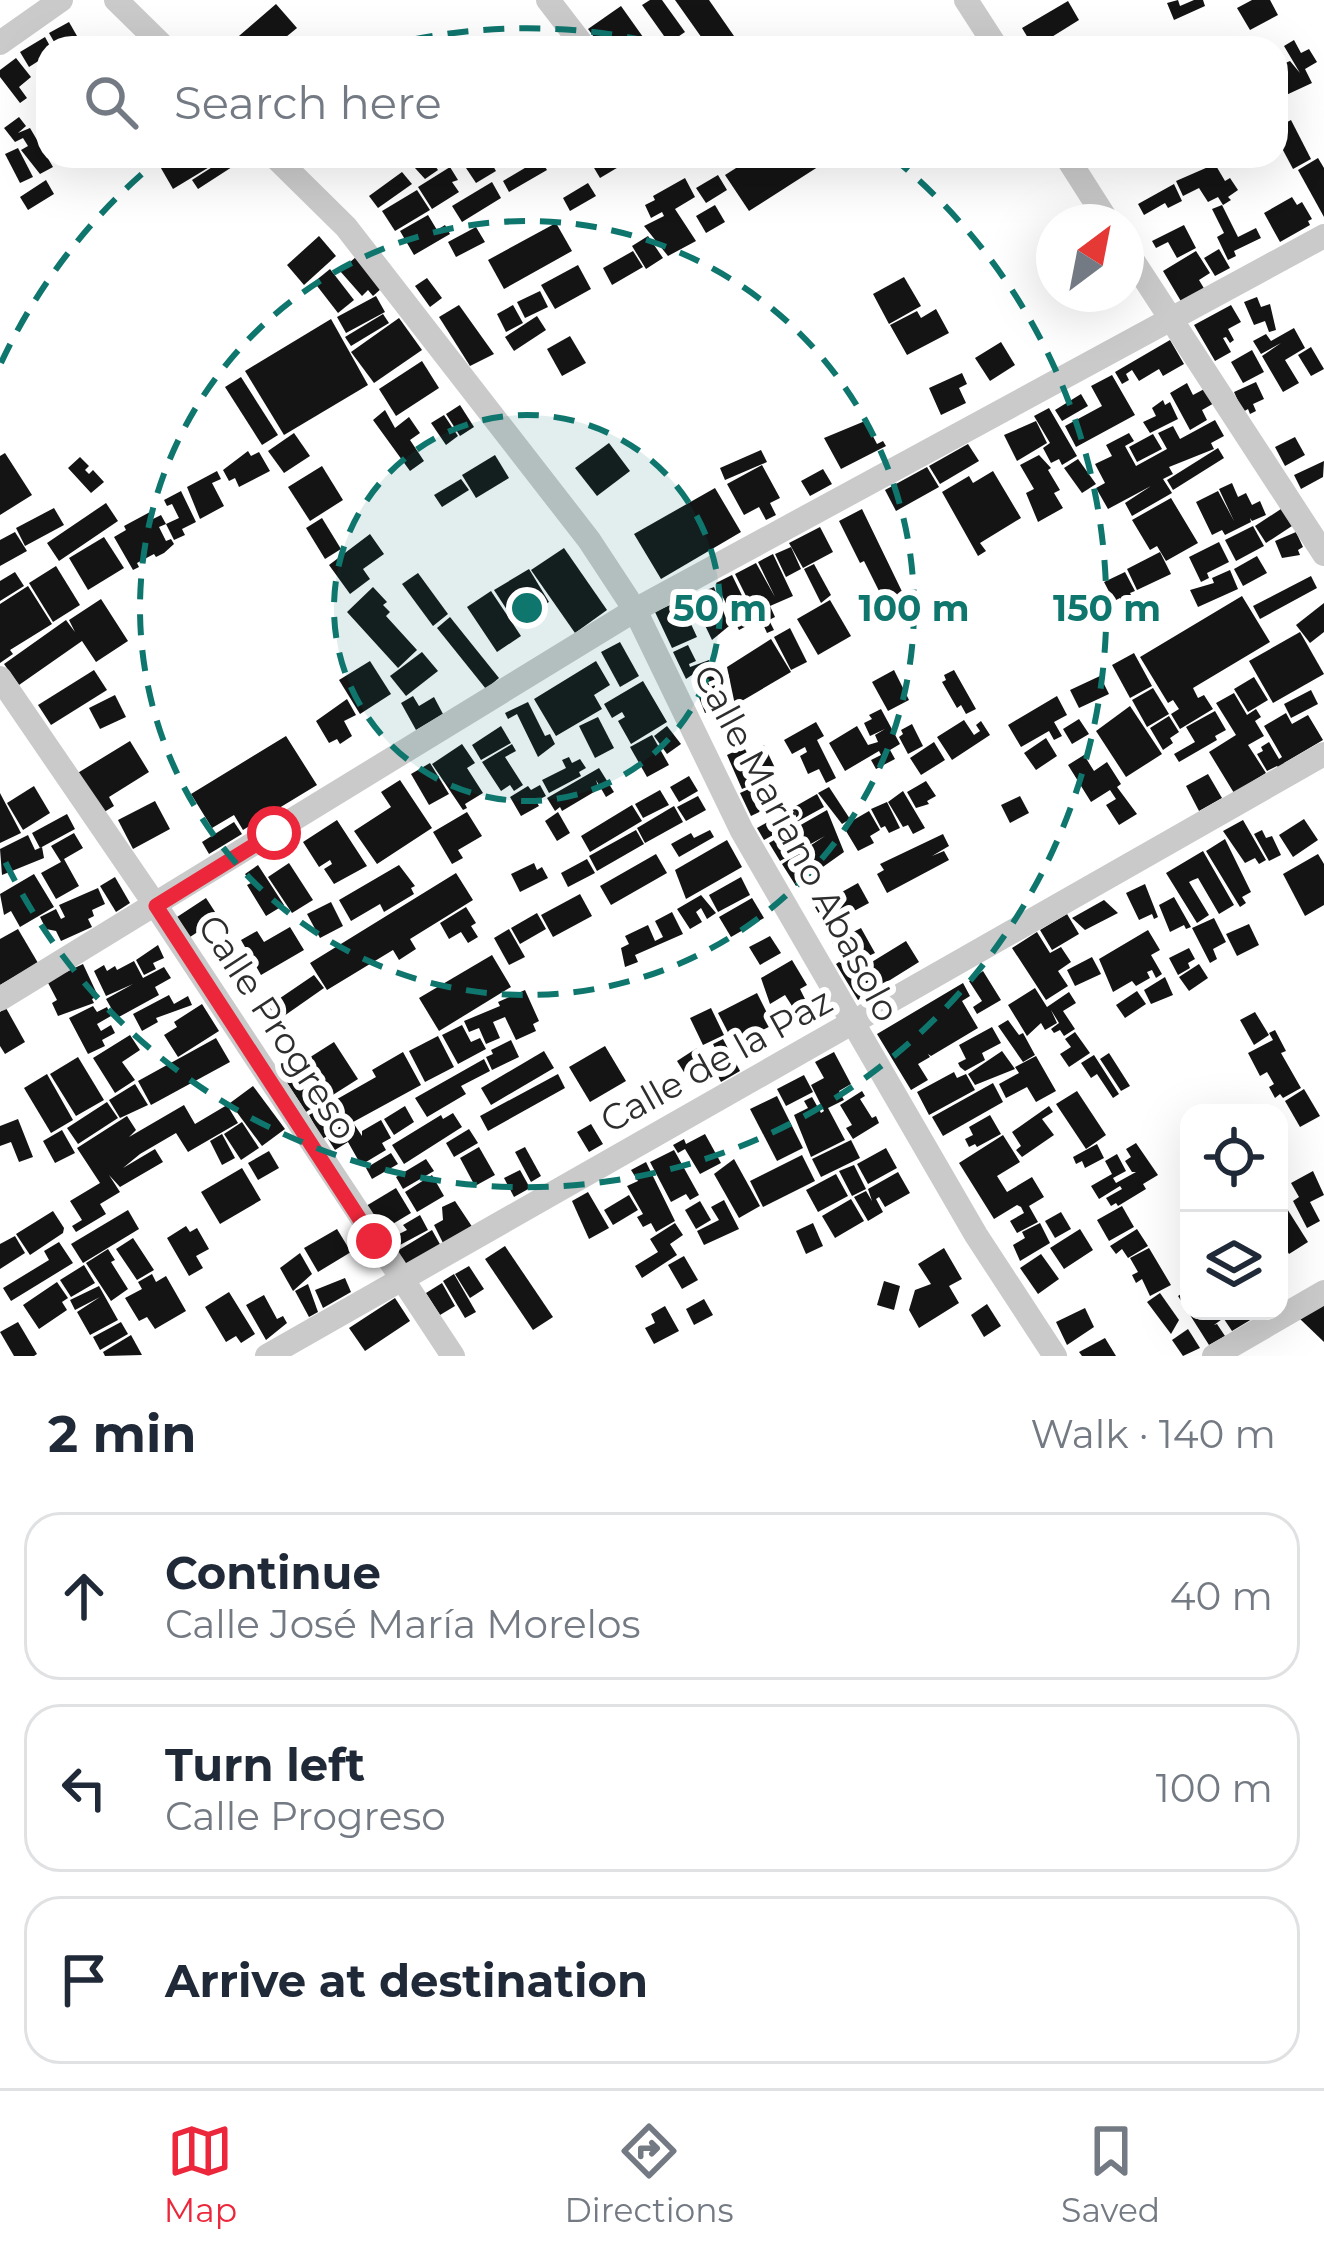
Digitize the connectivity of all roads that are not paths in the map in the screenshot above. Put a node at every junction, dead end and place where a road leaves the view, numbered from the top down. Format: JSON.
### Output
{"nodes":[{"id":1,"x":61,"y":0,"type":"edge"},
{"id":2,"x":116,"y":0,"type":"edge"},
{"id":3,"x":548,"y":0,"type":"edge"},
{"id":4,"x":966,"y":0,"type":"edge"},
{"id":5,"x":153,"y":36,"type":"edge"},
{"id":6,"x":576,"y":36,"type":"edge"},
{"id":7,"x":989,"y":36,"type":"edge"},
{"id":8,"x":0,"y":43,"type":"edge"},
{"id":9,"x":286,"y":168,"type":"edge"},
{"id":10,"x":1074,"y":168,"type":"edge"},
{"id":11,"x":1097,"y":204,"type":"edge"},
{"id":12,"x":1324,"y":236,"type":"edge"},
{"id":13,"x":1144,"y":278,"type":"edge"},
{"id":14,"x":1170,"y":319,"type":"junction"},
{"id":15,"x":1324,"y":554,"type":"edge"},
{"id":16,"x":635,"y":610,"type":"junction"},
{"id":17,"x":0,"y":678,"type":"edge"},
{"id":18,"x":1324,"y":754,"type":"edge"},
{"id":19,"x":156,"y":906,"type":"junction"},
{"id":20,"x":0,"y":999,"type":"edge"},
{"id":21,"x":853,"y":1025,"type":"junction"},
{"id":22,"x":398,"y":1279,"type":"junction"},
{"id":23,"x":1324,"y":1292,"type":"edge"},
{"id":24,"x":267,"y":1356,"type":"edge"},
{"id":25,"x":453,"y":1356,"type":"edge"},
{"id":26,"x":1055,"y":1356,"type":"edge"},
{"id":27,"x":1214,"y":1356,"type":"edge"}],
"edges":[{"from":1,"to":8,"type":"street"},
{"from":2,"to":5,"type":"street"},
{"from":3,"to":6,"type":"street"},
{"from":4,"to":7,"type":"street"},
{"from":9,"to":16,"type":"street","name":"Calle Mariano Abasolo"},
{"from":10,"to":11,"type":"street"},
{"from":12,"to":14,"type":"street"},
{"from":13,"to":14,"type":"street"},
{"from":14,"to":15,"type":"street"},
{"from":14,"to":16,"type":"street"},
{"from":16,"to":19,"type":"street"},
{"from":16,"to":21,"type":"street","name":"Calle Mariano Abasolo"},
{"from":17,"to":19,"type":"street","name":"Calle Progreso"},
{"from":18,"to":21,"type":"street","name":"Calle de la Paz"},
{"from":19,"to":20,"type":"street"},
{"from":19,"to":22,"type":"street","name":"Calle Progreso"},
{"from":21,"to":22,"type":"street","name":"Calle de la Paz"},
{"from":21,"to":26,"type":"street","name":"Calle Mariano Abasolo"},
{"from":22,"to":24,"type":"street","name":"Calle de la Paz"},
{"from":22,"to":25,"type":"street","name":"Calle Progreso"},
{"from":23,"to":27,"type":"street"}]}
